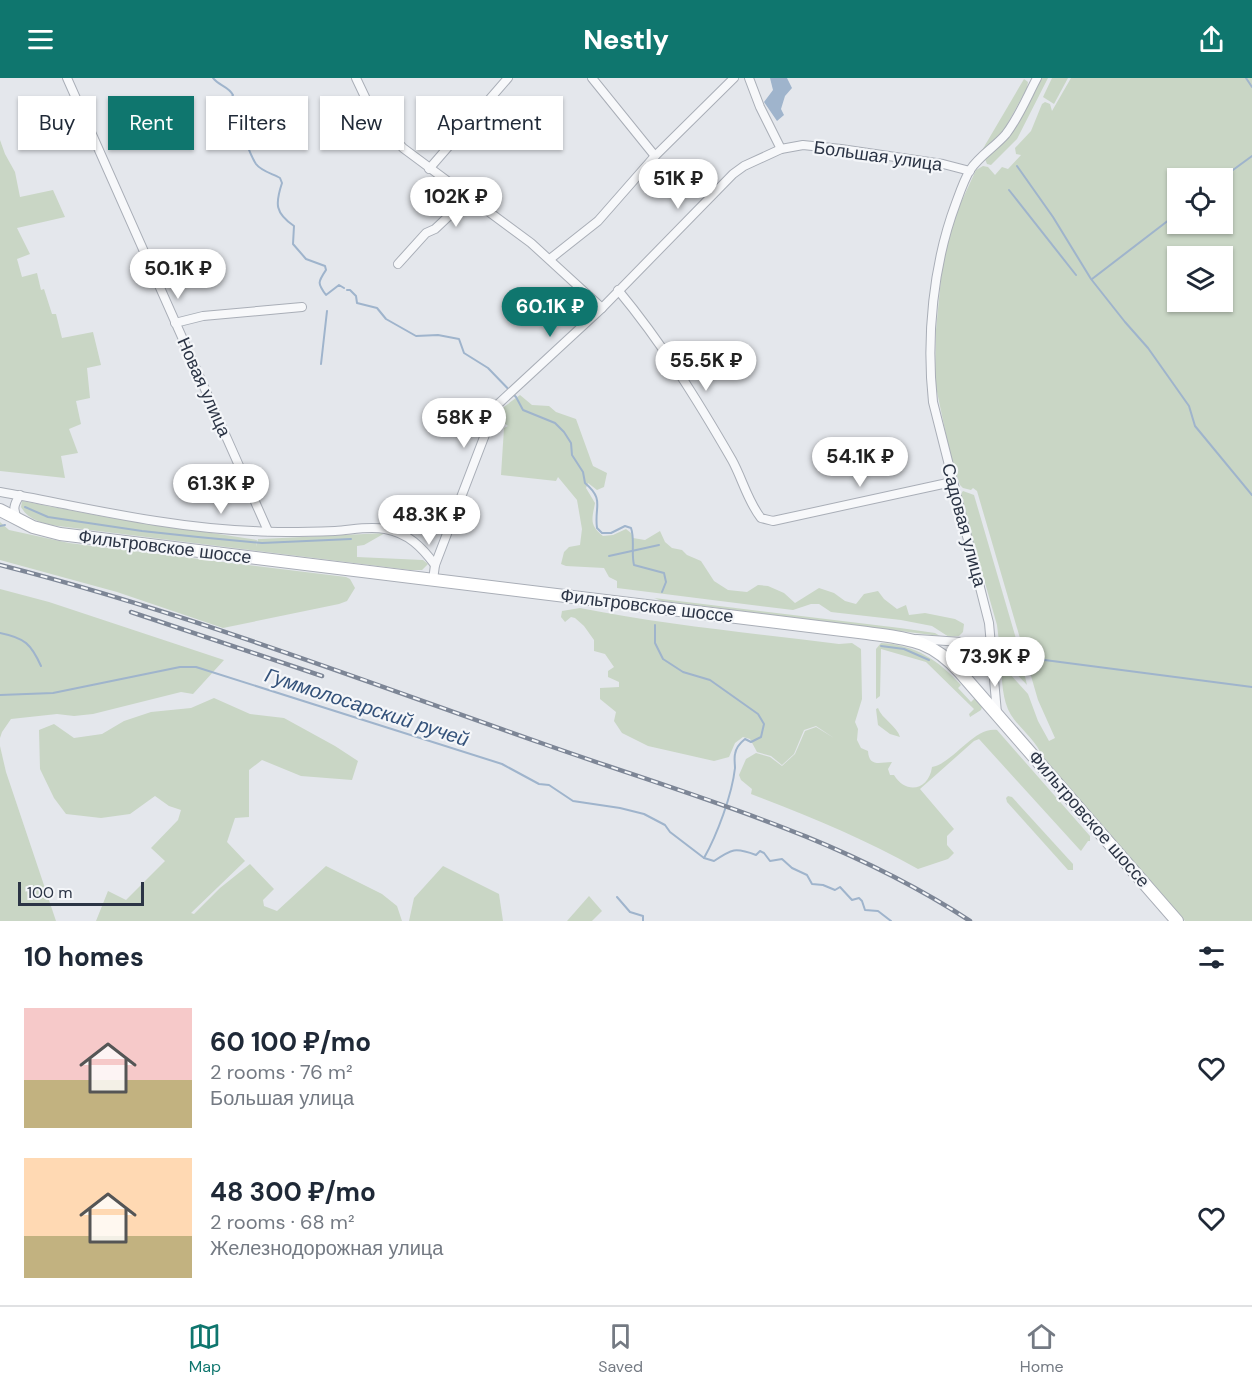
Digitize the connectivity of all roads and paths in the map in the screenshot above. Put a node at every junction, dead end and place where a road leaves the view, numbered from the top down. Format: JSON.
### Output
{"nodes":[{"id":1,"x":67,"y":78,"type":"edge"},
{"id":2,"x":356,"y":78,"type":"edge"},
{"id":3,"x":508,"y":78,"type":"edge"},
{"id":4,"x":592,"y":78,"type":"edge"},
{"id":5,"x":734,"y":78,"type":"edge"},
{"id":6,"x":749,"y":78,"type":"edge"},
{"id":7,"x":1036,"y":78,"type":"edge"},
{"id":8,"x":781,"y":149,"type":"junction"},
{"id":9,"x":655,"y":156,"type":"junction"},
{"id":10,"x":429,"y":169,"type":"junction"},
{"id":11,"x":970,"y":171,"type":"junction"},
{"id":12,"x":469,"y":197,"type":"junction"},
{"id":13,"x":550,"y":259,"type":"junction"},
{"id":14,"x":398,"y":264,"type":"dead end"},
{"id":15,"x":618,"y":290,"type":"junction"},
{"id":16,"x":302,"y":307,"type":"dead end"},
{"id":17,"x":602,"y":308,"type":"junction"},
{"id":18,"x":174,"y":323,"type":"junction"},
{"id":19,"x":952,"y":482,"type":"junction"},
{"id":20,"x":0,"y":492,"type":"edge"},
{"id":21,"x":20,"y":495,"type":"junction"},
{"id":22,"x":0,"y":510,"type":"edge"},
{"id":23,"x":18,"y":519,"type":"junction"},
{"id":24,"x":268,"y":531,"type":"junction"},
{"id":25,"x":435,"y":565,"type":"junction"},
{"id":26,"x":433,"y":580,"type":"junction"},
{"id":27,"x":910,"y":639,"type":"junction"},
{"id":28,"x":991,"y":644,"type":"junction"},
{"id":29,"x":997,"y":714,"type":"junction"},
{"id":30,"x":1177,"y":921,"type":"edge"}],
"edges":[{"from":1,"to":18,"type":"street","name":"Новая улица"},
{"from":2,"to":10,"type":"street"},
{"from":3,"to":10,"type":"street"},
{"from":4,"to":9,"type":"street"},
{"from":5,"to":9,"type":"street"},
{"from":6,"to":8,"type":"street"},
{"from":7,"to":11,"type":"street","name":"Садовая улица"},
{"from":8,"to":11,"type":"street","name":"Большая улица"},
{"from":8,"to":15,"type":"street","name":"Большая улица"},
{"from":9,"to":13,"type":"street"},
{"from":10,"to":12,"type":"street"},
{"from":11,"to":19,"type":"street","name":"Садовая улица"},
{"from":12,"to":13,"type":"street"},
{"from":12,"to":14,"type":"street"},
{"from":13,"to":17,"type":"street"},
{"from":15,"to":17,"type":"street","name":"Большая улица"},
{"from":15,"to":19,"type":"street"},
{"from":16,"to":18,"type":"street"},
{"from":17,"to":25,"type":"street","name":"Большая улица"},
{"from":18,"to":24,"type":"street","name":"Новая улица"},
{"from":19,"to":28,"type":"street","name":"Садовая улица"},
{"from":20,"to":21,"type":"street"},
{"from":21,"to":23,"type":"street"},
{"from":21,"to":24,"type":"street"},
{"from":22,"to":23,"type":"main road","name":"Фильтровское шоссе"},
{"from":23,"to":26,"type":"main road","name":"Фильтровское шоссе"},
{"from":24,"to":25,"type":"street"},
{"from":25,"to":26,"type":"street","name":"Большая улица"},
{"from":26,"to":27,"type":"main road","name":"Фильтровское шоссе"},
{"from":27,"to":28,"type":"street"},
{"from":27,"to":29,"type":"main road","name":"Фильтровское шоссе"},
{"from":28,"to":29,"type":"street","name":"Садовая улица"},
{"from":29,"to":30,"type":"main road","name":"Фильтровское шоссе"}]}
